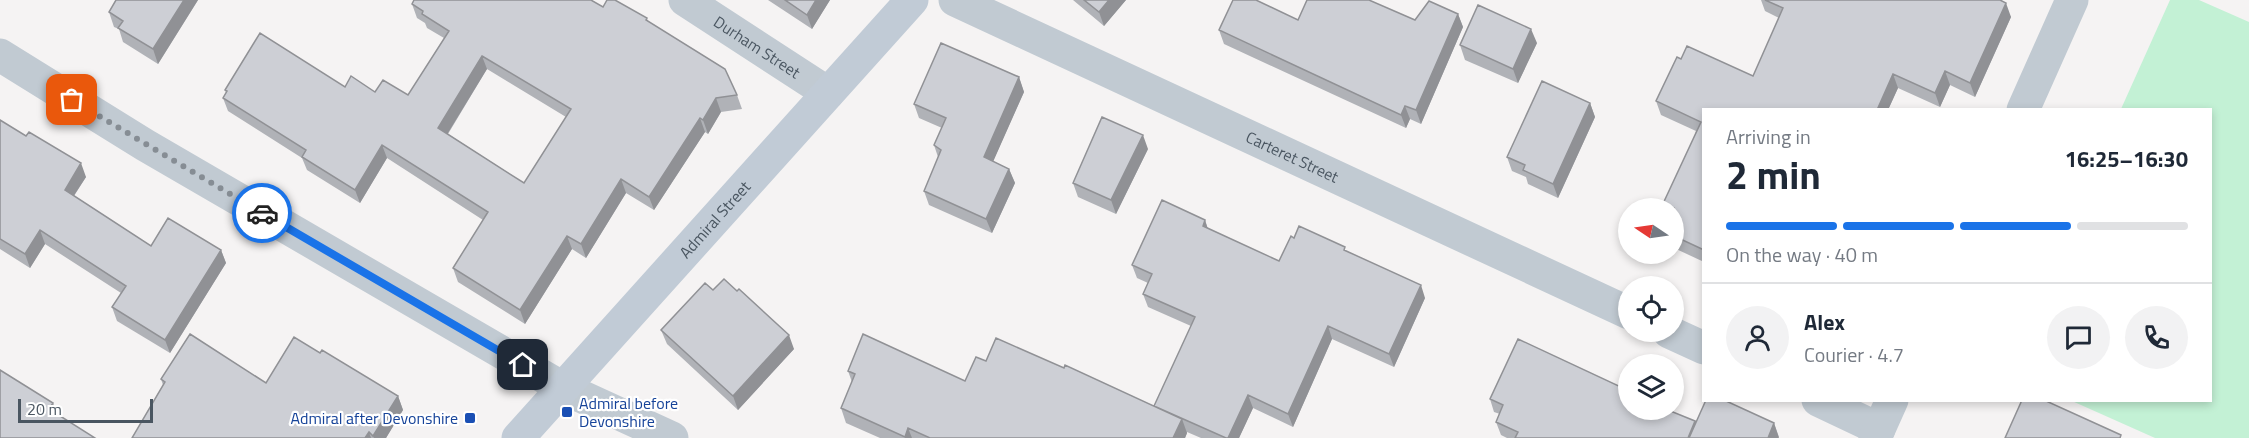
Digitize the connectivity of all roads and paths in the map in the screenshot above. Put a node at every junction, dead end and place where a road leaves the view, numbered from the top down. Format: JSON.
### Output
{"nodes":[{"id":1,"x":685,"y":0,"type":"edge"},
{"id":2,"x":912,"y":0,"type":"edge"},
{"id":3,"x":955,"y":0,"type":"edge"},
{"id":4,"x":2072,"y":0,"type":"edge"},
{"id":5,"x":0,"y":55,"type":"edge"},
{"id":6,"x":828,"y":93,"type":"junction"},
{"id":7,"x":2024,"y":108,"type":"edge"},
{"id":8,"x":1618,"y":308,"type":"edge"},
{"id":9,"x":1684,"y":339,"type":"edge"},
{"id":10,"x":1702,"y":347,"type":"edge"},
{"id":11,"x":563,"y":388,"type":"junction"},
{"id":12,"x":1824,"y":402,"type":"edge"},
{"id":13,"x":1882,"y":422,"type":"edge"},
{"id":14,"x":518,"y":438,"type":"edge"},
{"id":15,"x":672,"y":438,"type":"edge"}],
"edges":[{"from":1,"to":6,"type":"street","name":"Durham Street"},
{"from":2,"to":6,"type":"main road","name":"Admiral Street"},
{"from":3,"to":8,"type":"street","name":"Carteret Street"},
{"from":4,"to":7,"type":"street"},
{"from":5,"to":11,"type":"street"},
{"from":6,"to":11,"type":"main road","name":"Admiral Street"},
{"from":9,"to":10,"type":"street"},
{"from":11,"to":14,"type":"main road","name":"Admiral Street"},
{"from":11,"to":15,"type":"street"},
{"from":12,"to":13,"type":"street"}]}
